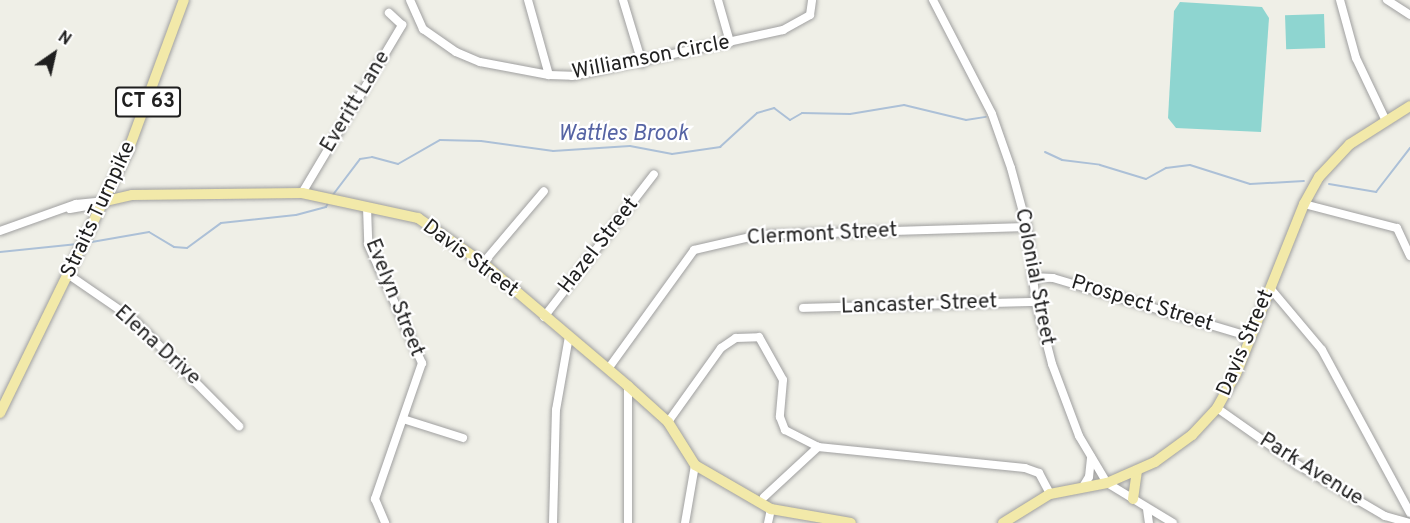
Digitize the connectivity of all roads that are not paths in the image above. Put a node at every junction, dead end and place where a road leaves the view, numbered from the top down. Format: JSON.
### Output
{"nodes":[{"id":1,"x":184,"y":0,"type":"edge"},
{"id":2,"x":410,"y":0,"type":"edge"},
{"id":3,"x":528,"y":0,"type":"edge"},
{"id":4,"x":623,"y":0,"type":"edge"},
{"id":5,"x":718,"y":0,"type":"edge"},
{"id":6,"x":812,"y":0,"type":"edge"},
{"id":7,"x":933,"y":0,"type":"edge"},
{"id":8,"x":1340,"y":0,"type":"edge"},
{"id":9,"x":1387,"y":0,"type":"edge"},
{"id":10,"x":1400,"y":3,"type":"edge"},
{"id":11,"x":389,"y":13,"type":"dead end"},
{"id":12,"x":1410,"y":15,"type":"edge"},
{"id":13,"x":730,"y":42,"type":"junction"},
{"id":14,"x":642,"y":63,"type":"junction"},
{"id":15,"x":549,"y":75,"type":"junction"},
{"id":16,"x":1410,"y":106,"type":"edge"},
{"id":17,"x":1386,"y":121,"type":"junction"},
{"id":18,"x":654,"y":174,"type":"dead end"},
{"id":19,"x":544,"y":191,"type":"dead end"},
{"id":20,"x":306,"y":194,"type":"junction"},
{"id":21,"x":106,"y":201,"type":"junction"},
{"id":22,"x":1304,"y":204,"type":"junction"},
{"id":23,"x":367,"y":207,"type":"junction"},
{"id":24,"x":1027,"y":227,"type":"junction"},
{"id":25,"x":0,"y":231,"type":"edge"},
{"id":26,"x":1410,"y":256,"type":"edge"},
{"id":27,"x":483,"y":263,"type":"junction"},
{"id":28,"x":69,"y":275,"type":"junction"},
{"id":29,"x":1032,"y":276,"type":"junction"},
{"id":30,"x":1270,"y":288,"type":"junction"},
{"id":31,"x":1036,"y":302,"type":"junction"},
{"id":32,"x":803,"y":308,"type":"dead end"},
{"id":33,"x":544,"y":318,"type":"junction"},
{"id":34,"x":568,"y":336,"type":"junction"},
{"id":35,"x":1251,"y":337,"type":"junction"},
{"id":36,"x":608,"y":369,"type":"junction"},
{"id":37,"x":628,"y":386,"type":"junction"},
{"id":38,"x":1217,"y":408,"type":"junction"},
{"id":39,"x":0,"y":413,"type":"edge"},
{"id":40,"x":403,"y":419,"type":"junction"},
{"id":41,"x":668,"y":423,"type":"junction"},
{"id":42,"x":239,"y":426,"type":"dead end"},
{"id":43,"x":463,"y":438,"type":"dead end"},
{"id":44,"x":818,"y":447,"type":"junction"},
{"id":45,"x":1091,"y":456,"type":"junction"},
{"id":46,"x":695,"y":465,"type":"junction"},
{"id":47,"x":1137,"y":470,"type":"junction"},
{"id":48,"x":1107,"y":483,"type":"junction"},
{"id":49,"x":1082,"y":488,"type":"junction"},
{"id":50,"x":1050,"y":494,"type":"junction"},
{"id":51,"x":1133,"y":499,"type":"junction"},
{"id":52,"x":761,"y":500,"type":"junction"},
{"id":53,"x":1147,"y":509,"type":"junction"},
{"id":54,"x":771,"y":510,"type":"junction"},
{"id":55,"x":1410,"y":513,"type":"edge"},
{"id":56,"x":1384,"y":520,"type":"edge"},
{"id":57,"x":385,"y":523,"type":"edge"},
{"id":58,"x":553,"y":523,"type":"edge"},
{"id":59,"x":628,"y":523,"type":"edge"},
{"id":60,"x":685,"y":523,"type":"edge"},
{"id":61,"x":768,"y":523,"type":"edge"},
{"id":62,"x":846,"y":523,"type":"edge"},
{"id":63,"x":1003,"y":523,"type":"edge"},
{"id":64,"x":1149,"y":523,"type":"edge"},
{"id":65,"x":1173,"y":523,"type":"edge"},
{"id":66,"x":1410,"y":523,"type":"edge"}],
"edges":[{"from":1,"to":21,"type":"main road","name":"Straits Turnpike","number":"CT 63"},
{"from":2,"to":15,"type":"street"},
{"from":3,"to":15,"type":"street","name":"Williamson Circle"},
{"from":4,"to":14,"type":"street"},
{"from":5,"to":13,"type":"street"},
{"from":6,"to":13,"type":"street","name":"Williamson Circle"},
{"from":7,"to":24,"type":"street","name":"Colonial Street"},
{"from":8,"to":17,"type":"street"},
{"from":9,"to":10,"type":"street"},
{"from":10,"to":12,"type":"street"},
{"from":11,"to":20,"type":"street","name":"Everitt Lane"},
{"from":13,"to":14,"type":"street","name":"Williamson Circle"},
{"from":14,"to":15,"type":"street","name":"Williamson Circle"},
{"from":16,"to":17,"type":"main road","name":"Davis Street"},
{"from":17,"to":22,"type":"main road","name":"Davis Street"},
{"from":18,"to":33,"type":"street","name":"Hazel Street"},
{"from":19,"to":27,"type":"street"},
{"from":20,"to":21,"type":"main road","name":"Davis Street"},
{"from":20,"to":23,"type":"main road","name":"Davis Street"},
{"from":21,"to":25,"type":"street","name":"Davis Street"},
{"from":21,"to":28,"type":"main road","name":"Straits Turnpike","number":"CT 63"},
{"from":22,"to":26,"type":"street"},
{"from":22,"to":30,"type":"main road","name":"Davis Street"},
{"from":23,"to":27,"type":"main road","name":"Davis Street"},
{"from":23,"to":40,"type":"street","name":"Evelyn Street"},
{"from":24,"to":29,"type":"street","name":"Colonial Street"},
{"from":24,"to":36,"type":"street","name":"Clermont Street"},
{"from":27,"to":33,"type":"main road","name":"Davis Street"},
{"from":28,"to":39,"type":"main road","name":"Straits Turnpike","number":"CT 63"},
{"from":28,"to":42,"type":"street","name":"Elena Drive"},
{"from":29,"to":31,"type":"street","name":"Colonial Street"},
{"from":29,"to":35,"type":"street","name":"Prospect Street"},
{"from":30,"to":35,"type":"main road","name":"Davis Street"},
{"from":30,"to":55,"type":"street"},
{"from":31,"to":32,"type":"street","name":"Lancaster Street"},
{"from":31,"to":45,"type":"street","name":"Colonial Street"},
{"from":33,"to":34,"type":"main road","name":"Davis Street"},
{"from":34,"to":36,"type":"main road","name":"Davis Street"},
{"from":34,"to":58,"type":"street"},
{"from":35,"to":38,"type":"main road","name":"Davis Street"},
{"from":36,"to":37,"type":"main road","name":"Davis Street"},
{"from":37,"to":41,"type":"main road","name":"Davis Street"},
{"from":37,"to":59,"type":"street"},
{"from":38,"to":47,"type":"main road","name":"Davis Street"},
{"from":38,"to":56,"type":"street","name":"Park Avenue"},
{"from":40,"to":43,"type":"street"},
{"from":40,"to":57,"type":"street","name":"Evelyn Street"},
{"from":41,"to":44,"type":"street"},
{"from":41,"to":46,"type":"main road","name":"Davis Street"},
{"from":44,"to":50,"type":"street"},
{"from":44,"to":52,"type":"street"},
{"from":45,"to":48,"type":"street","name":"Colonial Street"},
{"from":45,"to":49,"type":"street"},
{"from":46,"to":52,"type":"main road","name":"Davis Street"},
{"from":46,"to":60,"type":"street"},
{"from":47,"to":48,"type":"main road","name":"Davis Street"},
{"from":47,"to":51,"type":"main road"},
{"from":48,"to":49,"type":"main road","name":"Davis Street"},
{"from":48,"to":51,"type":"street","name":"Colonial Street"},
{"from":49,"to":50,"type":"main road","name":"Davis Street"},
{"from":50,"to":63,"type":"main road"},
{"from":51,"to":53,"type":"street","name":"Colonial Street"},
{"from":52,"to":54,"type":"main road","name":"Davis Street"},
{"from":53,"to":64,"type":"street"},
{"from":53,"to":65,"type":"street","name":"Colonial Street"},
{"from":54,"to":61,"type":"street"},
{"from":54,"to":62,"type":"main road","name":"Davis Street"},
{"from":56,"to":66,"type":"street","name":"Park Avenue"}]}
